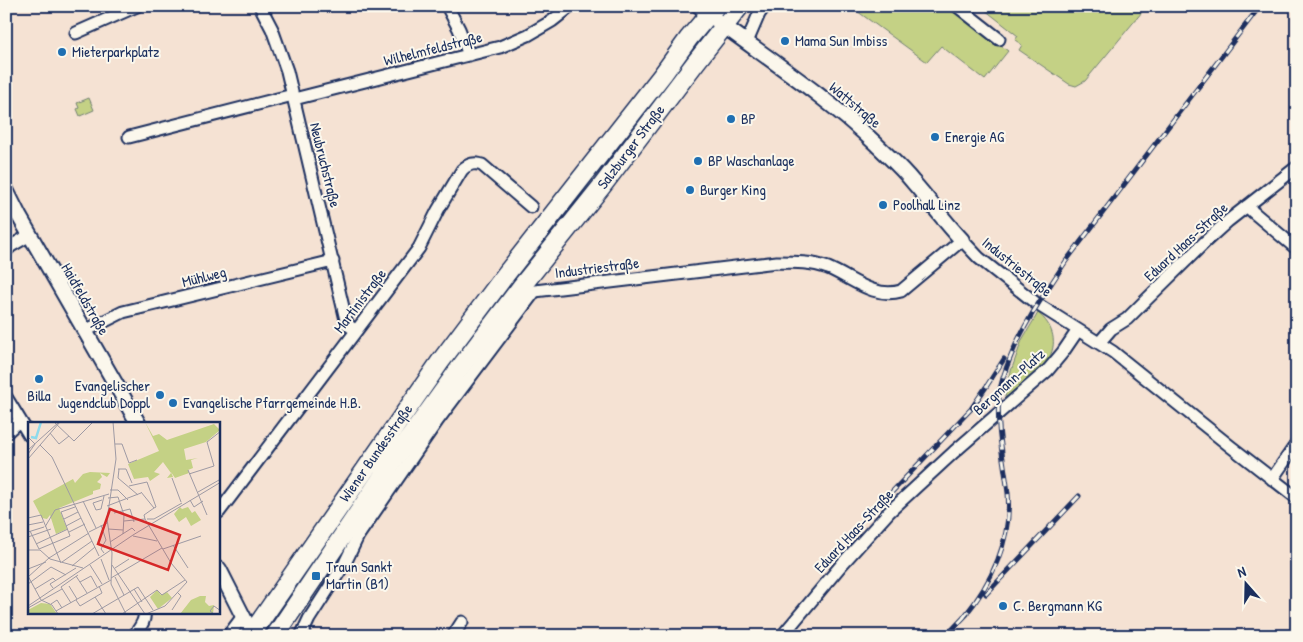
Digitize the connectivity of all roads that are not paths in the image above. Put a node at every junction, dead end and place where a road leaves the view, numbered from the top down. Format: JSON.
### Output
{"nodes":[{"id":1,"x":137,"y":6,"type":"edge"},
{"id":2,"x":260,"y":6,"type":"edge"},
{"id":3,"x":447,"y":6,"type":"edge"},
{"id":4,"x":571,"y":6,"type":"edge"},
{"id":5,"x":740,"y":6,"type":"edge"},
{"id":6,"x":765,"y":6,"type":"edge"},
{"id":7,"x":956,"y":6,"type":"edge"},
{"id":8,"x":707,"y":9,"type":"edge"},
{"id":9,"x":724,"y":26,"type":"junction"},
{"id":10,"x":76,"y":33,"type":"dead end"},
{"id":11,"x":999,"y":39,"type":"dead end"},
{"id":12,"x":747,"y":42,"type":"junction"},
{"id":13,"x":469,"y":55,"type":"junction"},
{"id":14,"x":293,"y":97,"type":"junction"},
{"id":15,"x":129,"y":137,"type":"dead end"},
{"id":16,"x":1297,"y":166,"type":"edge"},
{"id":17,"x":6,"y":190,"type":"edge"},
{"id":18,"x":1247,"y":206,"type":"junction"},
{"id":19,"x":531,"y":208,"type":"dead end"},
{"id":20,"x":30,"y":236,"type":"junction"},
{"id":21,"x":962,"y":240,"type":"junction"},
{"id":22,"x":1297,"y":249,"type":"edge"},
{"id":23,"x":6,"y":251,"type":"edge"},
{"id":24,"x":333,"y":261,"type":"junction"},
{"id":25,"x":506,"y":274,"type":"joint"},
{"id":26,"x":528,"y":289,"type":"junction"},
{"id":27,"x":1078,"y":330,"type":"junction"},
{"id":28,"x":85,"y":331,"type":"junction"},
{"id":29,"x":356,"y":331,"type":"junction"},
{"id":30,"x":1099,"y":343,"type":"junction"},
{"id":31,"x":6,"y":397,"type":"edge"},
{"id":32,"x":20,"y":420,"type":"junction"},
{"id":33,"x":137,"y":422,"type":"edge"},
{"id":34,"x":6,"y":433,"type":"edge"},
{"id":35,"x":28,"y":433,"type":"edge"},
{"id":36,"x":1297,"y":443,"type":"edge"},
{"id":37,"x":954,"y":452,"type":"joint"},
{"id":38,"x":1272,"y":480,"type":"junction"},
{"id":39,"x":1297,"y":498,"type":"edge"},
{"id":40,"x":220,"y":511,"type":"edge"},
{"id":41,"x":350,"y":553,"type":"junction"},
{"id":42,"x":324,"y":563,"type":"junction"},
{"id":43,"x":220,"y":571,"type":"edge"},
{"id":44,"x":144,"y":614,"type":"edge"},
{"id":45,"x":242,"y":616,"type":"junction"},
{"id":46,"x":462,"y":622,"type":"dead end"},
{"id":47,"x":252,"y":635,"type":"edge"},
{"id":48,"x":134,"y":636,"type":"edge"},
{"id":49,"x":228,"y":636,"type":"edge"},
{"id":50,"x":276,"y":636,"type":"edge"},
{"id":51,"x":301,"y":636,"type":"edge"},
{"id":52,"x":452,"y":636,"type":"edge"},
{"id":53,"x":782,"y":636,"type":"edge"}],
"edges":[{"from":1,"to":10,"type":"street"},
{"from":2,"to":14,"type":"street","name":"Neubruchstraße"},
{"from":3,"to":13,"type":"street"},
{"from":4,"to":13,"type":"street","name":"Wilhelmfeldstraße"},
{"from":5,"to":9,"type":"main road","name":"Salzburger Straße"},
{"from":6,"to":12,"type":"street"},
{"from":7,"to":11,"type":"street"},
{"from":8,"to":9,"type":"street","name":"Wattstraße"},
{"from":8,"to":25,"type":"main road","name":"Salzburger Straße"},
{"from":9,"to":12,"type":"street","name":"Wattstraße"},
{"from":9,"to":26,"type":"main road","name":"Salzburger Straße"},
{"from":12,"to":21,"type":"street","name":"Wattstraße"},
{"from":13,"to":14,"type":"street","name":"Wilhelmfeldstraße"},
{"from":14,"to":15,"type":"street","name":"Wilhelmfeldstraße"},
{"from":14,"to":24,"type":"street","name":"Neubruchstraße"},
{"from":16,"to":18,"type":"street","name":"Eduard Haas-Straße"},
{"from":17,"to":20,"type":"street","name":"Haidfeldstraße"},
{"from":18,"to":22,"type":"street"},
{"from":18,"to":30,"type":"street","name":"Eduard Haas-Straße"},
{"from":19,"to":29,"type":"street","name":"Martinistraße"},
{"from":20,"to":23,"type":"street"},
{"from":20,"to":28,"type":"street","name":"Haidfeldstraße"},
{"from":21,"to":26,"type":"street","name":"Industriestraße"},
{"from":21,"to":27,"type":"street","name":"Industriestraße"},
{"from":24,"to":28,"type":"street","name":"Mühlweg"},
{"from":24,"to":29,"type":"street","name":"Neubruchstraße"},
{"from":25,"to":47,"type":"main road","name":"Wiener Bundesstraße"},
{"from":26,"to":41,"type":"street"},
{"from":26,"to":42,"type":"main road","name":"Wiener Bundesstraße"},
{"from":27,"to":30,"type":"street","name":"Industriestraße"},
{"from":27,"to":37,"type":"street","name":"Bergmann-Platz"},
{"from":28,"to":33,"type":"street","name":"Haidfeldstraße"},
{"from":29,"to":40,"type":"street","name":"Martinistraße"},
{"from":30,"to":38,"type":"street","name":"Industriestraße"},
{"from":31,"to":32,"type":"street"},
{"from":32,"to":34,"type":"street"},
{"from":32,"to":35,"type":"street"},
{"from":36,"to":38,"type":"street"},
{"from":37,"to":53,"type":"street","name":"Eduard Haas-Straße"},
{"from":38,"to":39,"type":"street","name":"Industriestraße"},
{"from":41,"to":42,"type":"street"},
{"from":41,"to":51,"type":"street"},
{"from":42,"to":50,"type":"main road","name":"Wiener Bundesstraße"},
{"from":43,"to":45,"type":"street"},
{"from":44,"to":48,"type":"street"},
{"from":45,"to":47,"type":"street"},
{"from":45,"to":49,"type":"street"},
{"from":46,"to":52,"type":"street"}]}
